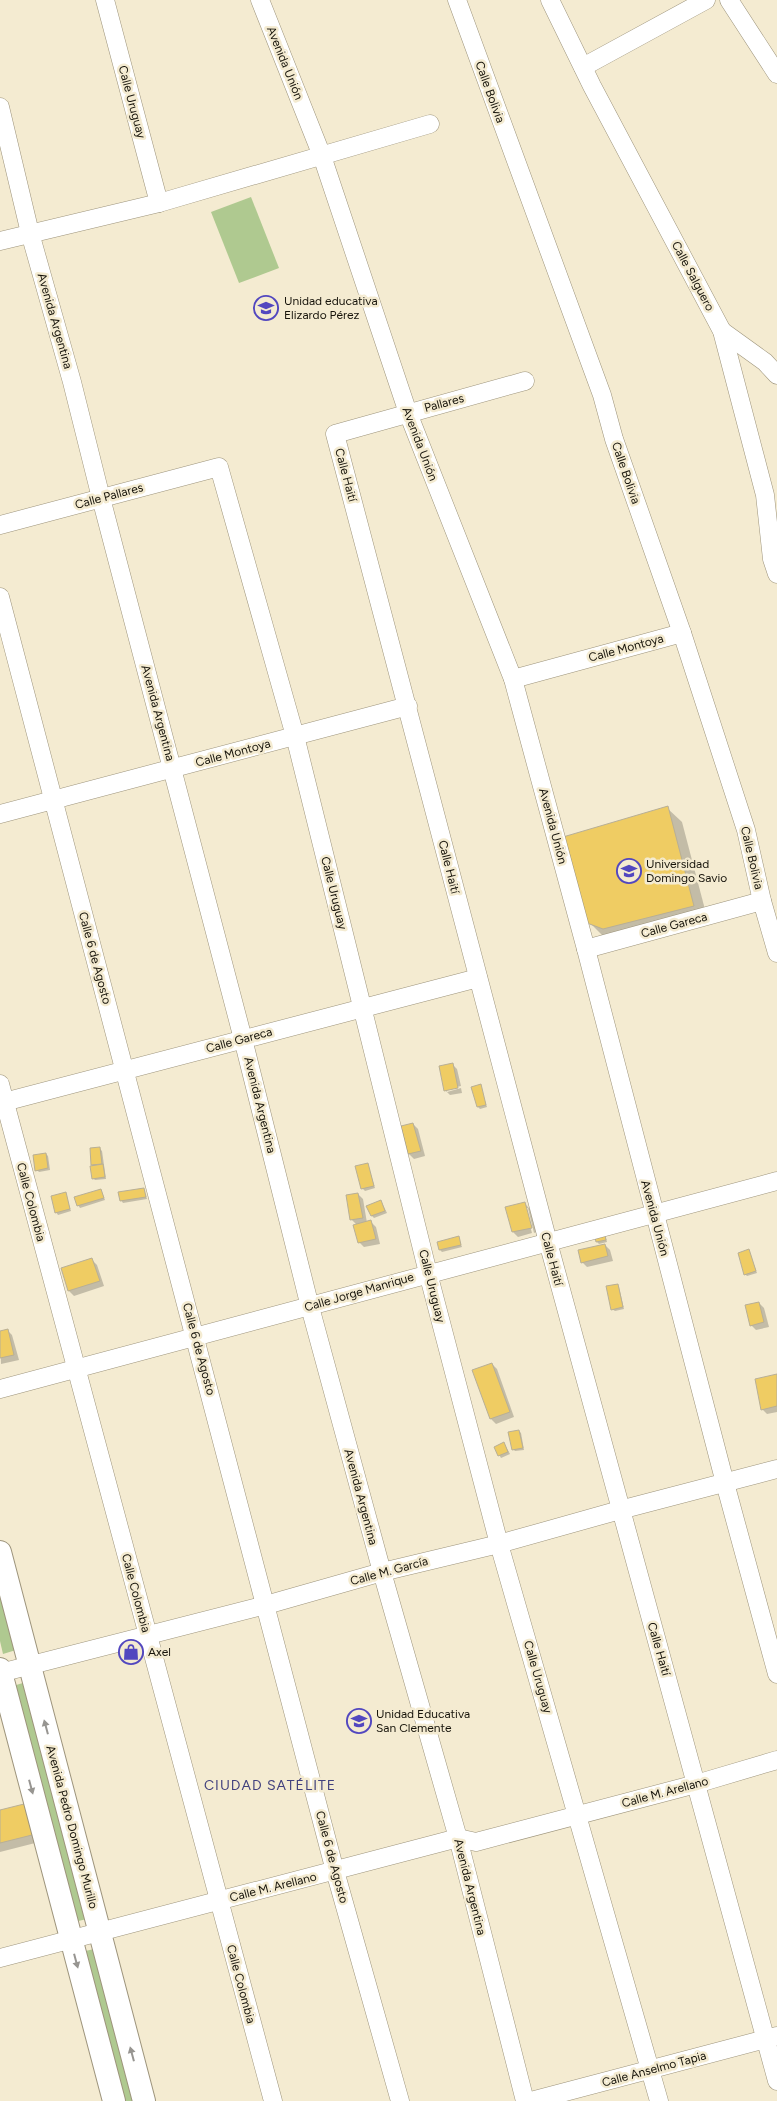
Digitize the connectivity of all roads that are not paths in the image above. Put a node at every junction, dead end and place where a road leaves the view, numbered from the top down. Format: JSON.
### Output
{"nodes":[{"id":1,"x":105,"y":0,"type":"edge"},
{"id":2,"x":260,"y":0,"type":"edge"},
{"id":3,"x":457,"y":0,"type":"edge"},
{"id":4,"x":550,"y":0,"type":"edge"},
{"id":5,"x":706,"y":0,"type":"edge"},
{"id":6,"x":729,"y":0,"type":"edge"},
{"id":7,"x":583,"y":67,"type":"junction"},
{"id":8,"x":777,"y":74,"type":"edge"},
{"id":9,"x":0,"y":107,"type":"edge"},
{"id":10,"x":430,"y":124,"type":"dead end"},
{"id":11,"x":322,"y":156,"type":"junction"},
{"id":12,"x":159,"y":203,"type":"junction"},
{"id":13,"x":30,"y":233,"type":"junction"},
{"id":14,"x":0,"y":241,"type":"edge"},
{"id":15,"x":722,"y":331,"type":"junction"},
{"id":16,"x":777,"y":376,"type":"edge"},
{"id":17,"x":525,"y":380,"type":"dead end"},
{"id":18,"x":408,"y":413,"type":"junction"},
{"id":19,"x":335,"y":434,"type":"joint"},
{"id":20,"x":219,"y":467,"type":"joint"},
{"id":21,"x":101,"y":498,"type":"junction"},
{"id":22,"x":0,"y":525,"type":"edge"},
{"id":23,"x":777,"y":574,"type":"edge"},
{"id":24,"x":0,"y":597,"type":"edge"},
{"id":25,"x":682,"y":633,"type":"junction"},
{"id":26,"x":513,"y":679,"type":"junction"},
{"id":27,"x":408,"y":706,"type":"junction"},
{"id":28,"x":295,"y":736,"type":"junction"},
{"id":29,"x":173,"y":769,"type":"junction"},
{"id":30,"x":53,"y":800,"type":"junction"},
{"id":31,"x":0,"y":814,"type":"edge"},
{"id":32,"x":762,"y":901,"type":"junction"},
{"id":33,"x":586,"y":949,"type":"junction"},
{"id":34,"x":777,"y":953,"type":"edge"},
{"id":35,"x":478,"y":978,"type":"junction"},
{"id":36,"x":363,"y":1008,"type":"junction"},
{"id":37,"x":243,"y":1039,"type":"junction"},
{"id":38,"x":125,"y":1070,"type":"junction"},
{"id":39,"x":0,"y":1084,"type":"edge"},
{"id":40,"x":2,"y":1102,"type":"edge"},
{"id":41,"x":777,"y":1181,"type":"edge"},
{"id":42,"x":654,"y":1214,"type":"junction"},
{"id":43,"x":548,"y":1242,"type":"junction"},
{"id":44,"x":428,"y":1273,"type":"junction"},
{"id":45,"x":310,"y":1306,"type":"junction"},
{"id":46,"x":196,"y":1336,"type":"junction"},
{"id":47,"x":75,"y":1368,"type":"junction"},
{"id":48,"x":0,"y":1389,"type":"edge"},
{"id":49,"x":777,"y":1469,"type":"edge"},
{"id":50,"x":725,"y":1483,"type":"junction"},
{"id":51,"x":620,"y":1510,"type":"junction"},
{"id":52,"x":499,"y":1544,"type":"junction"},
{"id":53,"x":0,"y":1552,"type":"edge"},
{"id":54,"x":382,"y":1572,"type":"junction"},
{"id":55,"x":266,"y":1605,"type":"junction"},
{"id":56,"x":148,"y":1635,"type":"junction"},
{"id":57,"x":30,"y":1666,"type":"junction"},
{"id":58,"x":0,"y":1671,"type":"edge"},
{"id":59,"x":777,"y":1674,"type":"edge"},
{"id":60,"x":777,"y":1760,"type":"edge"},
{"id":61,"x":696,"y":1784,"type":"junction"},
{"id":62,"x":578,"y":1815,"type":"junction"},
{"id":63,"x":458,"y":1838,"type":"junction"},
{"id":64,"x":335,"y":1871,"type":"junction"},
{"id":65,"x":218,"y":1900,"type":"junction"},
{"id":66,"x":100,"y":1931,"type":"junction"},
{"id":67,"x":70,"y":1938,"type":"junction"},
{"id":68,"x":0,"y":1958,"type":"edge"},
{"id":69,"x":771,"y":2038,"type":"edge"},
{"id":70,"x":651,"y":2069,"type":"junction"},
{"id":71,"x":777,"y":2081,"type":"edge"},
{"id":72,"x":114,"y":2101,"type":"edge"},
{"id":73,"x":144,"y":2101,"type":"edge"},
{"id":74,"x":273,"y":2101,"type":"edge"},
{"id":75,"x":400,"y":2101,"type":"edge"},
{"id":76,"x":526,"y":2101,"type":"edge"},
{"id":77,"x":531,"y":2101,"type":"edge"},
{"id":78,"x":659,"y":2101,"type":"edge"}],
"edges":[{"from":1,"to":12,"type":"street","name":"Calle Uruguay"},
{"from":2,"to":11,"type":"street","name":"Avenida Unión"},
{"from":3,"to":25,"type":"street","name":"Calle Bolivia"},
{"from":4,"to":7,"type":"street","name":"Calle Salguero"},
{"from":5,"to":7,"type":"street"},
{"from":6,"to":8,"type":"street"},
{"from":7,"to":15,"type":"street","name":"Calle Salguero"},
{"from":9,"to":13,"type":"street","name":"Avenida Argentina"},
{"from":10,"to":11,"type":"street"},
{"from":11,"to":12,"type":"street"},
{"from":11,"to":18,"type":"street","name":"Avenida Unión"},
{"from":12,"to":13,"type":"street"},
{"from":13,"to":14,"type":"street"},
{"from":13,"to":21,"type":"street","name":"Avenida Argentina"},
{"from":15,"to":16,"type":"street"},
{"from":15,"to":23,"type":"street","name":"Calle Salguero"},
{"from":17,"to":18,"type":"street","name":"Pallares"},
{"from":18,"to":19,"type":"street","name":"Pallares"},
{"from":18,"to":26,"type":"street","name":"Avenida Unión"},
{"from":19,"to":27,"type":"street","name":"Calle Haití"},
{"from":20,"to":21,"type":"street","name":"Calle Pallares"},
{"from":20,"to":28,"type":"street","name":"Calle Uruguay"},
{"from":21,"to":22,"type":"street","name":"Calle Pallares"},
{"from":21,"to":29,"type":"street","name":"Avenida Argentina"},
{"from":24,"to":30,"type":"street","name":"Calle 6 de Agosto"},
{"from":25,"to":26,"type":"street","name":"Calle Montoya"},
{"from":25,"to":32,"type":"street","name":"Calle Bolivia"},
{"from":26,"to":33,"type":"street","name":"Avenida Unión"},
{"from":27,"to":28,"type":"street","name":"Calle Montoya"},
{"from":27,"to":35,"type":"street","name":"Calle Haití"},
{"from":28,"to":29,"type":"street","name":"Calle Montoya"},
{"from":28,"to":36,"type":"street","name":"Calle Uruguay"},
{"from":29,"to":30,"type":"street","name":"Calle Montoya"},
{"from":29,"to":37,"type":"street","name":"Avenida Argentina"},
{"from":30,"to":31,"type":"street","name":"Calle Montoya"},
{"from":30,"to":38,"type":"street","name":"Calle 6 de Agosto"},
{"from":32,"to":33,"type":"street","name":"Calle Gareca"},
{"from":32,"to":34,"type":"street","name":"Calle Bolivia"},
{"from":33,"to":42,"type":"street","name":"Avenida Unión"},
{"from":35,"to":36,"type":"street","name":"Calle Gareca"},
{"from":35,"to":43,"type":"street","name":"Calle Haití"},
{"from":36,"to":37,"type":"street","name":"Calle Gareca"},
{"from":36,"to":44,"type":"street","name":"Calle Uruguay"},
{"from":37,"to":38,"type":"street","name":"Calle Gareca"},
{"from":37,"to":45,"type":"street","name":"Avenida Argentina"},
{"from":38,"to":40,"type":"street","name":"Calle Gareca"},
{"from":38,"to":46,"type":"street","name":"Calle 6 de Agosto"},
{"from":39,"to":40,"type":"street","name":"Calle Colombia"},
{"from":40,"to":47,"type":"street","name":"Calle Colombia"},
{"from":41,"to":42,"type":"street","name":"Calle Jorge Manrique"},
{"from":42,"to":43,"type":"street","name":"Calle Jorge Manrique"},
{"from":42,"to":50,"type":"street","name":"Avenida Unión"},
{"from":43,"to":44,"type":"street","name":"Calle Jorge Manrique"},
{"from":43,"to":51,"type":"street","name":"Calle Haití"},
{"from":44,"to":45,"type":"street","name":"Calle Jorge Manrique"},
{"from":44,"to":52,"type":"street","name":"Calle Uruguay"},
{"from":45,"to":46,"type":"street","name":"Calle Jorge Manrique"},
{"from":45,"to":54,"type":"street","name":"Avenida Argentina"},
{"from":46,"to":47,"type":"street","name":"Calle Jorge Manrique"},
{"from":46,"to":55,"type":"street","name":"Calle 6 de Agosto"},
{"from":47,"to":48,"type":"street","name":"Calle Jorge Manrique"},
{"from":47,"to":56,"type":"street","name":"Calle Colombia"},
{"from":49,"to":50,"type":"street","name":"Calle M. García"},
{"from":50,"to":51,"type":"street","name":"Calle M. García"},
{"from":50,"to":59,"type":"street","name":"Avenida Unión"},
{"from":51,"to":52,"type":"street","name":"Calle M. García"},
{"from":51,"to":61,"type":"street","name":"Calle Haití"},
{"from":52,"to":54,"type":"street","name":"Calle M. García"},
{"from":52,"to":62,"type":"street","name":"Calle Uruguay"},
{"from":53,"to":57,"type":"main road","name":"Avenida Pedro Domingo Murillo"},
{"from":54,"to":55,"type":"street","name":"Calle M. García"},
{"from":54,"to":63,"type":"street","name":"Avenida Argentina"},
{"from":55,"to":56,"type":"street","name":"Calle M. García"},
{"from":55,"to":64,"type":"street","name":"Calle 6 de Agosto"},
{"from":56,"to":57,"type":"street","name":"Calle M. García"},
{"from":56,"to":65,"type":"street","name":"Calle Colombia"},
{"from":57,"to":58,"type":"street","name":"Calle M. García"},
{"from":66,"to":57,"type":"main road","name":"Avenida Pedro Domingo Murillo","one_way":true},
{"from":58,"to":67,"type":"main road","one_way":true},
{"from":60,"to":61,"type":"street","name":"Calle M. Arellano"},
{"from":61,"to":62,"type":"street","name":"Calle M. Arellano"},
{"from":61,"to":69,"type":"street","name":"Calle Haití"},
{"from":62,"to":63,"type":"street","name":"Calle M. Arellano"},
{"from":62,"to":70,"type":"street","name":"Calle Uruguay"},
{"from":63,"to":64,"type":"street","name":"Calle M. Arellano"},
{"from":63,"to":76,"type":"street","name":"Avenida Argentina"},
{"from":64,"to":65,"type":"street","name":"Calle M. Arellano"},
{"from":64,"to":75,"type":"street","name":"Calle 6 de Agosto"},
{"from":65,"to":66,"type":"street","name":"Calle M. Arellano"},
{"from":65,"to":74,"type":"street","name":"Calle Colombia"},
{"from":66,"to":67,"type":"street","name":"Calle M. Arellano"},
{"from":73,"to":66,"type":"main road","name":"Avenida Pedro Domingo Murillo","one_way":true},
{"from":67,"to":68,"type":"street","name":"Calle M. Arellano"},
{"from":67,"to":72,"type":"main road","one_way":true},
{"from":69,"to":70,"type":"street","name":"Calle Anselmo Tapia"},
{"from":69,"to":71,"type":"street","name":"Calle Haití"},
{"from":70,"to":77,"type":"street","name":"Calle Anselmo Tapia"},
{"from":70,"to":78,"type":"street","name":"Calle Uruguay"}]}
